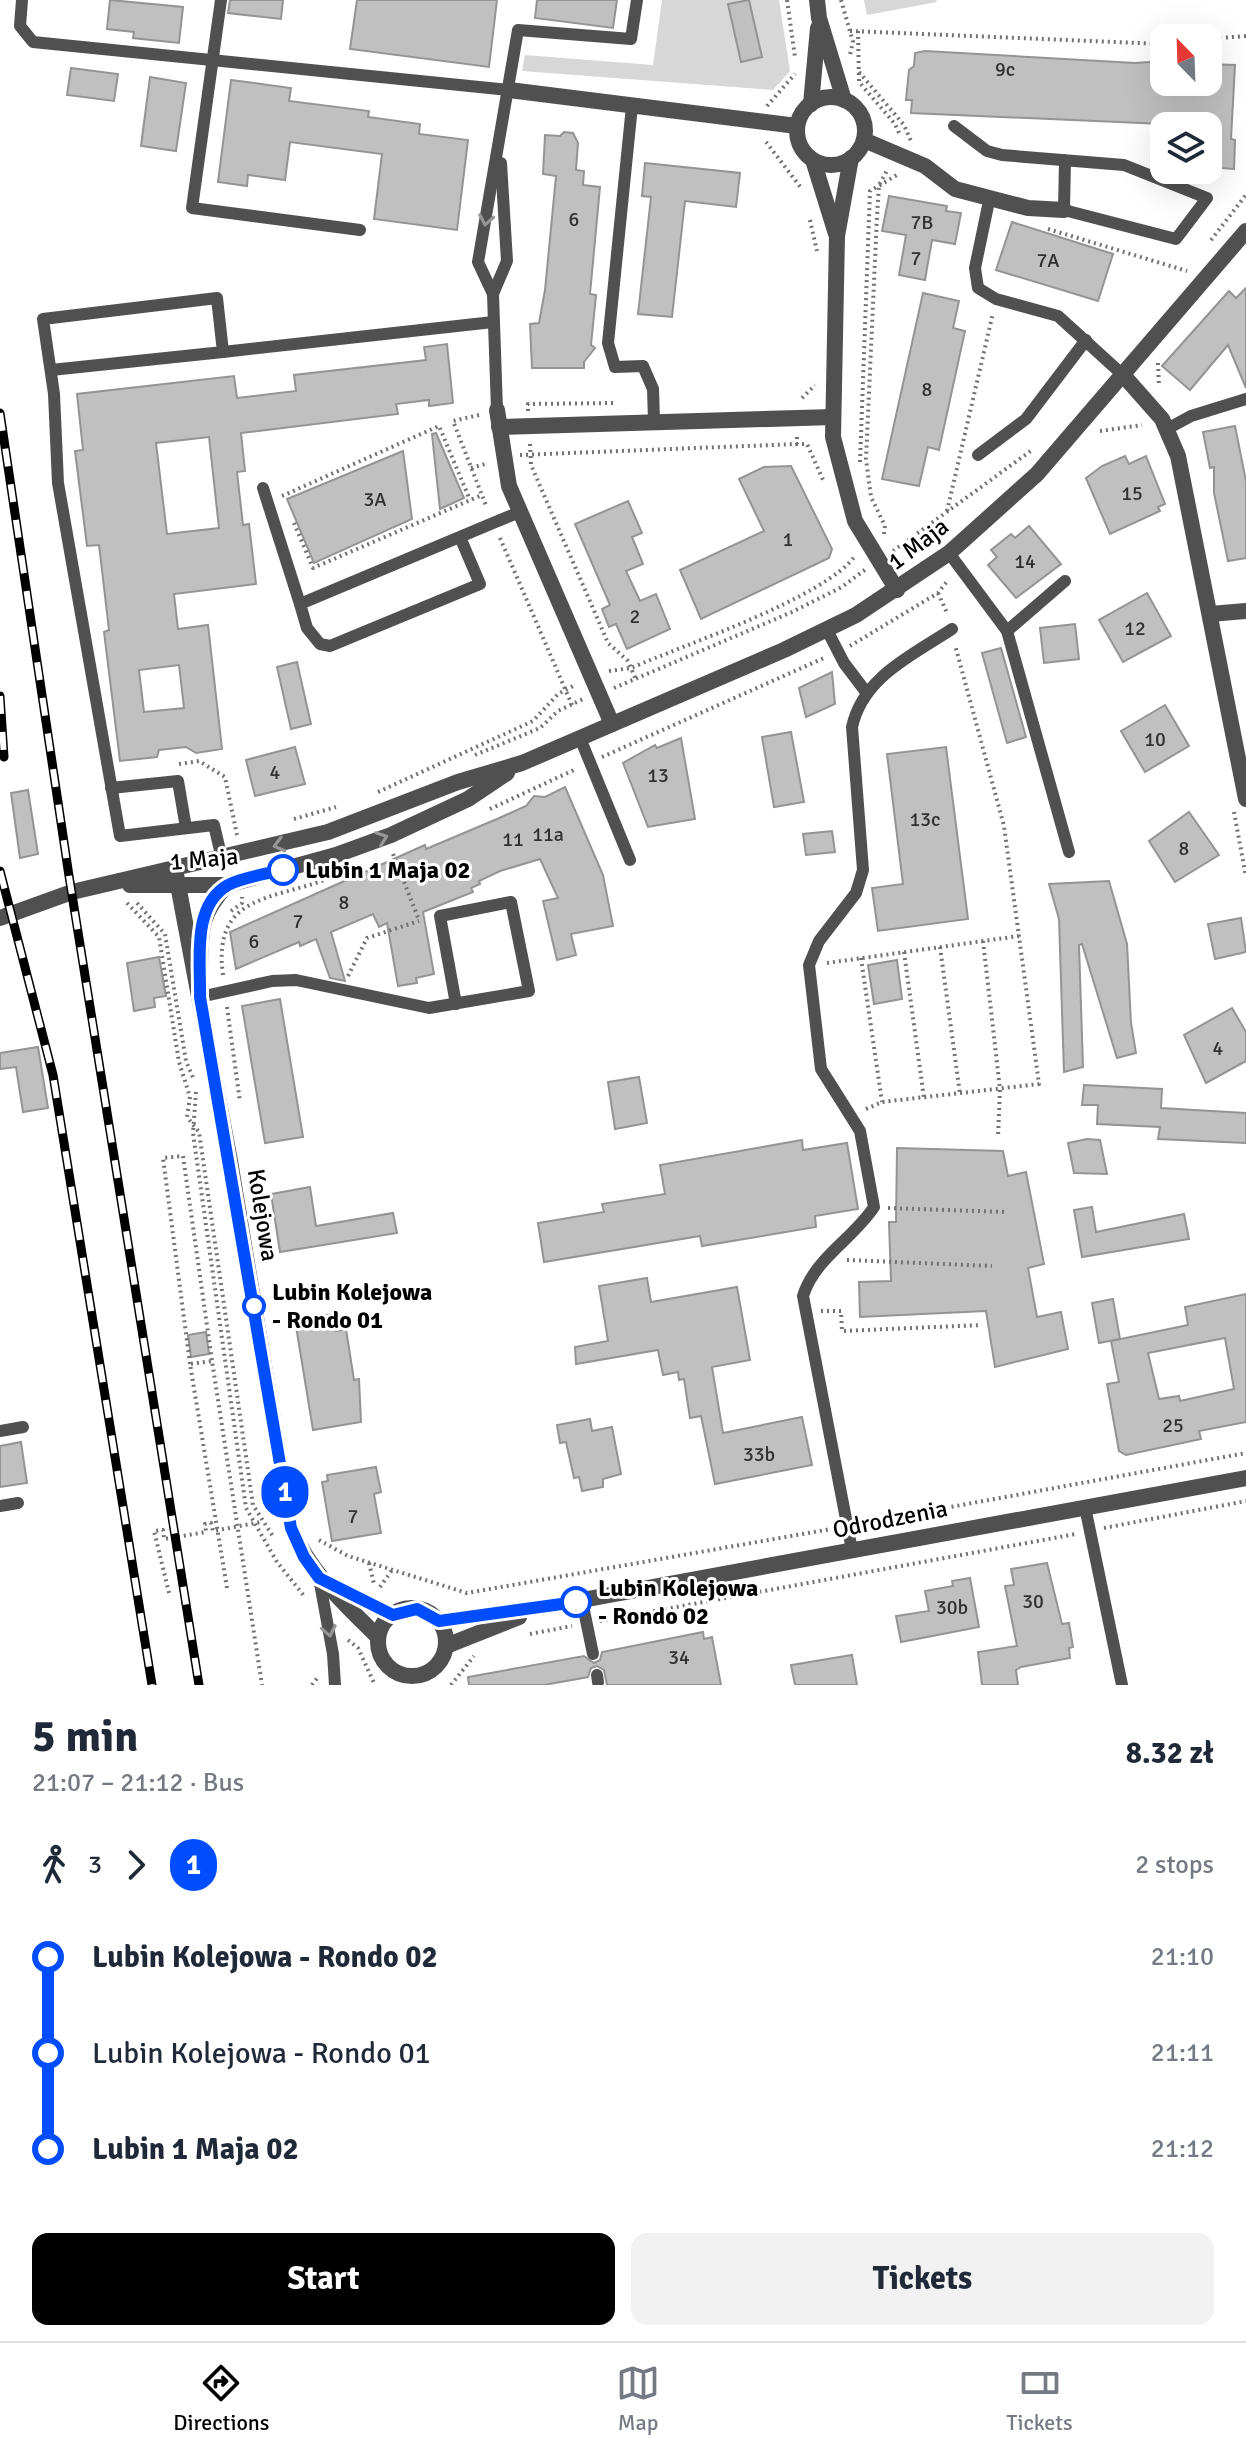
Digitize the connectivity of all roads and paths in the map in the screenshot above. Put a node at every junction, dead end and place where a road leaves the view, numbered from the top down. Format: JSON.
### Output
{"nodes":[{"id":1,"x":22,"y":0,"type":"edge"},
{"id":2,"x":221,"y":0,"type":"edge"},
{"id":3,"x":637,"y":0,"type":"edge"},
{"id":4,"x":787,"y":0,"type":"edge"},
{"id":5,"x":817,"y":0,"type":"edge"},
{"id":6,"x":841,"y":0,"type":"edge"},
{"id":7,"x":819,"y":18,"type":"junction"},
{"id":8,"x":850,"y":31,"type":"junction"},
{"id":9,"x":1246,"y":36,"type":"edge"},
{"id":10,"x":1222,"y":38,"type":"edge"},
{"id":11,"x":1150,"y":43,"type":"edge"},
{"id":12,"x":214,"y":60,"type":"junction"},
{"id":13,"x":509,"y":90,"type":"junction"},
{"id":14,"x":844,"y":100,"type":"junction"},
{"id":15,"x":811,"y":104,"type":"junction"},
{"id":16,"x":632,"y":106,"type":"junction"},
{"id":17,"x":765,"y":122,"type":"junction"},
{"id":18,"x":797,"y":126,"type":"junction"},
{"id":19,"x":954,"y":126,"type":"dead end"},
{"id":20,"x":911,"y":139,"type":"junction"},
{"id":21,"x":864,"y":140,"type":"junction"},
{"id":22,"x":499,"y":144,"type":"junction"},
{"id":23,"x":921,"y":146,"type":"dead end"},
{"id":24,"x":905,"y":156,"type":"junction"},
{"id":25,"x":851,"y":158,"type":"junction"},
{"id":26,"x":813,"y":160,"type":"junction"},
{"id":27,"x":1065,"y":160,"type":"junction"},
{"id":28,"x":1246,"y":195,"type":"edge"},
{"id":29,"x":806,"y":199,"type":"dead end"},
{"id":30,"x":989,"y":201,"type":"junction"},
{"id":31,"x":1064,"y":210,"type":"junction"},
{"id":32,"x":809,"y":213,"type":"dead end"},
{"id":33,"x":360,"y":230,"type":"dead end"},
{"id":34,"x":1246,"y":231,"type":"edge"},
{"id":35,"x":837,"y":236,"type":"junction"},
{"id":36,"x":1204,"y":249,"type":"dead end"},
{"id":37,"x":817,"y":253,"type":"dead end"},
{"id":38,"x":1196,"y":260,"type":"dead end"},
{"id":39,"x":1178,"y":283,"type":"dead end"},
{"id":40,"x":493,"y":294,"type":"junction"},
{"id":41,"x":996,"y":299,"type":"junction"},
{"id":42,"x":493,"y":322,"type":"junction"},
{"id":43,"x":1086,"y":340,"type":"junction"},
{"id":44,"x":223,"y":352,"type":"junction"},
{"id":45,"x":51,"y":370,"type":"junction"},
{"id":46,"x":1124,"y":376,"type":"junction"},
{"id":47,"x":820,"y":380,"type":"dead end"},
{"id":48,"x":1244,"y":400,"type":"edge"},
{"id":49,"x":622,"y":403,"type":"dead end"},
{"id":50,"x":1246,"y":416,"type":"edge"},
{"id":51,"x":833,"y":417,"type":"junction"},
{"id":52,"x":796,"y":418,"type":"junction"},
{"id":53,"x":498,"y":419,"type":"junction"},
{"id":54,"x":654,"y":421,"type":"junction"},
{"id":55,"x":530,"y":425,"type":"junction"},
{"id":56,"x":1167,"y":429,"type":"junction"},
{"id":57,"x":1150,"y":436,"type":"dead end"},
{"id":58,"x":1094,"y":437,"type":"dead end"},
{"id":59,"x":797,"y":444,"type":"junction"},
{"id":60,"x":1033,"y":449,"type":"dead end"},
{"id":61,"x":531,"y":453,"type":"junction"},
{"id":62,"x":978,"y":455,"type":"dead end"},
{"id":63,"x":503,"y":459,"type":"junction"},
{"id":64,"x":471,"y":468,"type":"dead end"},
{"id":65,"x":263,"y":488,"type":"dead end"},
{"id":66,"x":828,"y":493,"type":"dead end"},
{"id":67,"x":482,"y":495,"type":"dead end"},
{"id":68,"x":470,"y":500,"type":"junction"},
{"id":69,"x":947,"y":511,"type":"junction"},
{"id":70,"x":520,"y":512,"type":"junction"},
{"id":71,"x":460,"y":537,"type":"junction"},
{"id":72,"x":850,"y":545,"type":"dead end"},
{"id":73,"x":953,"y":560,"type":"junction"},
{"id":74,"x":879,"y":561,"type":"junction"},
{"id":75,"x":1065,"y":581,"type":"dead end"},
{"id":76,"x":897,"y":590,"type":"junction"},
{"id":77,"x":938,"y":593,"type":"junction"},
{"id":78,"x":300,"y":604,"type":"junction"},
{"id":79,"x":1246,"y":611,"type":"edge"},
{"id":80,"x":1210,"y":614,"type":"junction"},
{"id":81,"x":952,"y":629,"type":"junction"},
{"id":82,"x":827,"y":630,"type":"junction"},
{"id":83,"x":1007,"y":631,"type":"junction"},
{"id":84,"x":838,"y":652,"type":"junction"},
{"id":85,"x":636,"y":680,"type":"junction"},
{"id":86,"x":598,"y":692,"type":"junction"},
{"id":87,"x":866,"y":692,"type":"junction"},
{"id":88,"x":547,"y":709,"type":"dead end"},
{"id":89,"x":612,"y":724,"type":"junction"},
{"id":90,"x":580,"y":738,"type":"junction"},
{"id":91,"x":522,"y":763,"type":"junction"},
{"id":92,"x":590,"y":763,"type":"junction"},
{"id":93,"x":171,"y":765,"type":"dead end"},
{"id":94,"x":111,"y":788,"type":"junction"},
{"id":95,"x":371,"y":795,"type":"dead end"},
{"id":96,"x":1239,"y":800,"type":"edge"},
{"id":97,"x":375,"y":802,"type":"dead end"},
{"id":98,"x":347,"y":803,"type":"dead end"},
{"id":99,"x":487,"y":810,"type":"dead end"},
{"id":100,"x":338,"y":814,"type":"dead end"},
{"id":101,"x":280,"y":823,"type":"dead end"},
{"id":102,"x":186,"y":828,"type":"junction"},
{"id":103,"x":286,"y":829,"type":"dead end"},
{"id":104,"x":237,"y":835,"type":"dead end"},
{"id":105,"x":405,"y":846,"type":"dead end"},
{"id":106,"x":392,"y":852,"type":"junction"},
{"id":107,"x":1069,"y":852,"type":"dead end"},
{"id":108,"x":379,"y":857,"type":"dead end"},
{"id":109,"x":222,"y":859,"type":"junction"},
{"id":110,"x":630,"y":860,"type":"dead end"},
{"id":111,"x":175,"y":869,"type":"junction"},
{"id":112,"x":1246,"y":877,"type":"edge"},
{"id":113,"x":329,"y":878,"type":"dead end"},
{"id":114,"x":104,"y":885,"type":"junction"},
{"id":115,"x":227,"y":885,"type":"junction"},
{"id":116,"x":178,"y":887,"type":"junction"},
{"id":117,"x":125,"y":899,"type":"dead end"},
{"id":118,"x":440,"y":916,"type":"junction"},
{"id":119,"x":0,"y":918,"type":"edge"},
{"id":120,"x":419,"y":921,"type":"junction"},
{"id":121,"x":1019,"y":936,"type":"junction"},
{"id":122,"x":983,"y":941,"type":"junction"},
{"id":123,"x":940,"y":947,"type":"junction"},
{"id":124,"x":904,"y":952,"type":"junction"},
{"id":125,"x":861,"y":958,"type":"junction"},
{"id":126,"x":809,"y":965,"type":"junction"},
{"id":127,"x":340,"y":991,"type":"junction"},
{"id":128,"x":225,"y":992,"type":"junction"},
{"id":129,"x":200,"y":997,"type":"junction"},
{"id":130,"x":456,"y":1004,"type":"junction"},
{"id":131,"x":1000,"y":1089,"type":"junction"},
{"id":132,"x":960,"y":1094,"type":"junction"},
{"id":133,"x":924,"y":1098,"type":"junction"},
{"id":134,"x":882,"y":1102,"type":"junction"},
{"id":135,"x":241,"y":1113,"type":"dead end"},
{"id":136,"x":852,"y":1116,"type":"junction"},
{"id":137,"x":193,"y":1124,"type":"junction"},
{"id":138,"x":998,"y":1137,"type":"dead end"},
{"id":139,"x":874,"y":1207,"type":"junction"},
{"id":140,"x":1006,"y":1212,"type":"dead end"},
{"id":141,"x":825,"y":1259,"type":"junction"},
{"id":142,"x":992,"y":1266,"type":"dead end"},
{"id":143,"x":806,"y":1311,"type":"junction"},
{"id":144,"x":982,"y":1325,"type":"dead end"},
{"id":145,"x":212,"y":1361,"type":"junction"},
{"id":146,"x":190,"y":1364,"type":"junction"},
{"id":147,"x":23,"y":1427,"type":"dead end"},
{"id":148,"x":0,"y":1431,"type":"edge"},
{"id":149,"x":1246,"y":1453,"type":"edge"},
{"id":150,"x":1246,"y":1478,"type":"edge"},
{"id":151,"x":1246,"y":1501,"type":"edge"},
{"id":152,"x":18,"y":1503,"type":"dead end"},
{"id":153,"x":0,"y":1506,"type":"edge"},
{"id":154,"x":1085,"y":1507,"type":"junction"},
{"id":155,"x":261,"y":1522,"type":"junction"},
{"id":156,"x":253,"y":1524,"type":"junction"},
{"id":157,"x":847,"y":1526,"type":"junction"},
{"id":158,"x":236,"y":1527,"type":"junction"},
{"id":159,"x":219,"y":1530,"type":"junction"},
{"id":160,"x":1090,"y":1531,"type":"junction"},
{"id":161,"x":311,"y":1536,"type":"dead end"},
{"id":162,"x":275,"y":1542,"type":"dead end"},
{"id":163,"x":852,"y":1550,"type":"junction"},
{"id":164,"x":280,"y":1551,"type":"dead end"},
{"id":165,"x":392,"y":1570,"type":"junction"},
{"id":166,"x":319,"y":1578,"type":"junction"},
{"id":167,"x":227,"y":1588,"type":"dead end"},
{"id":168,"x":169,"y":1593,"type":"dead end"},
{"id":169,"x":376,"y":1593,"type":"dead end"},
{"id":170,"x":582,"y":1601,"type":"junction"},
{"id":171,"x":544,"y":1607,"type":"junction"},
{"id":172,"x":326,"y":1614,"type":"junction"},
{"id":173,"x":393,"y":1615,"type":"junction"},
{"id":174,"x":439,"y":1621,"type":"junction"},
{"id":175,"x":595,"y":1622,"type":"dead end"},
{"id":176,"x":579,"y":1625,"type":"dead end"},
{"id":177,"x":518,"y":1636,"type":"dead end"},
{"id":178,"x":378,"y":1637,"type":"junction"},
{"id":179,"x":446,"y":1646,"type":"junction"},
{"id":180,"x":477,"y":1654,"type":"dead end"},
{"id":181,"x":593,"y":1654,"type":"dead end"},
{"id":182,"x":427,"y":1679,"type":"edge"},
{"id":183,"x":402,"y":1680,"type":"edge"},
{"id":184,"x":262,"y":1685,"type":"edge"},
{"id":185,"x":335,"y":1685,"type":"edge"},
{"id":186,"x":375,"y":1685,"type":"edge"},
{"id":187,"x":451,"y":1685,"type":"edge"},
{"id":188,"x":1122,"y":1685,"type":"edge"}],
"edges":[{"from":1,"to":12,"type":"lane"},
{"from":2,"to":12,"type":"lane"},
{"from":3,"to":13,"type":"lane"},
{"from":4,"to":17,"type":"path"},
{"from":5,"to":7,"type":"street"},
{"from":6,"to":8,"type":"path"},
{"from":7,"to":14,"type":"street"},
{"from":7,"to":15,"type":"street"},
{"from":8,"to":11,"type":"path"},
{"from":8,"to":20,"type":"path"},
{"from":9,"to":10,"type":"path"},
{"from":12,"to":13,"type":"lane"},
{"from":12,"to":33,"type":"lane"},
{"from":13,"to":16,"type":"street"},
{"from":13,"to":22,"type":"lane"},
{"from":14,"to":15,"type":"street"},
{"from":14,"to":21,"type":"street"},
{"from":15,"to":18,"type":"street"},
{"from":16,"to":17,"type":"street"},
{"from":16,"to":54,"type":"lane"},
{"from":17,"to":18,"type":"street"},
{"from":17,"to":29,"type":"path"},
{"from":18,"to":26,"type":"street"},
{"from":19,"to":27,"type":"lane"},
{"from":20,"to":23,"type":"path"},
{"from":20,"to":24,"type":"path"},
{"from":21,"to":24,"type":"street"},
{"from":21,"to":25,"type":"street"},
{"from":22,"to":40,"type":"lane"},
{"from":22,"to":40,"type":"lane","one_way":true},
{"from":24,"to":30,"type":"street"},
{"from":24,"to":74,"type":"path"},
{"from":25,"to":26,"type":"street"},
{"from":25,"to":35,"type":"street"},
{"from":26,"to":35,"type":"street"},
{"from":27,"to":31,"type":"lane"},
{"from":27,"to":31,"type":"lane"},
{"from":28,"to":36,"type":"path"},
{"from":30,"to":31,"type":"street"},
{"from":30,"to":41,"type":"lane"},
{"from":32,"to":37,"type":"path"},
{"from":34,"to":46,"type":"street","name":"1 Maja"},
{"from":35,"to":51,"type":"street"},
{"from":38,"to":39,"type":"path"},
{"from":40,"to":42,"type":"lane"},
{"from":41,"to":43,"type":"lane"},
{"from":41,"to":69,"type":"path"},
{"from":42,"to":44,"type":"lane"},
{"from":42,"to":53,"type":"lane"},
{"from":43,"to":46,"type":"lane"},
{"from":43,"to":62,"type":"lane"},
{"from":44,"to":45,"type":"lane"},
{"from":44,"to":45,"type":"lane"},
{"from":45,"to":94,"type":"lane"},
{"from":46,"to":56,"type":"street"},
{"from":46,"to":73,"type":"street","name":"1 Maja"},
{"from":47,"to":52,"type":"path"},
{"from":48,"to":50,"type":"lane"},
{"from":48,"to":56,"type":"lane"},
{"from":49,"to":55,"type":"path"},
{"from":51,"to":52,"type":"street"},
{"from":51,"to":74,"type":"street"},
{"from":52,"to":54,"type":"street"},
{"from":52,"to":59,"type":"path"},
{"from":53,"to":55,"type":"street"},
{"from":53,"to":63,"type":"street"},
{"from":54,"to":55,"type":"street"},
{"from":55,"to":61,"type":"path"},
{"from":56,"to":80,"type":"street"},
{"from":57,"to":58,"type":"path"},
{"from":59,"to":61,"type":"path"},
{"from":59,"to":66,"type":"path"},
{"from":60,"to":69,"type":"path"},
{"from":61,"to":63,"type":"path"},
{"from":61,"to":85,"type":"path"},
{"from":63,"to":64,"type":"path"},
{"from":63,"to":70,"type":"street"},
{"from":65,"to":78,"type":"lane"},
{"from":67,"to":68,"type":"path"},
{"from":68,"to":68,"type":"path"},
{"from":69,"to":74,"type":"path"},
{"from":70,"to":71,"type":"lane"},
{"from":70,"to":86,"type":"street"},
{"from":71,"to":78,"type":"lane"},
{"from":71,"to":78,"type":"lane"},
{"from":72,"to":74,"type":"path"},
{"from":73,"to":76,"type":"street","name":"1 Maja"},
{"from":73,"to":77,"type":"path"},
{"from":73,"to":83,"type":"lane"},
{"from":74,"to":76,"type":"street"},
{"from":74,"to":85,"type":"path"},
{"from":75,"to":83,"type":"lane"},
{"from":76,"to":82,"type":"street","name":"1 Maja"},
{"from":77,"to":81,"type":"path"},
{"from":77,"to":84,"type":"path"},
{"from":79,"to":80,"type":"street"},
{"from":80,"to":96,"type":"street"},
{"from":81,"to":87,"type":"lane"},
{"from":81,"to":121,"type":"path"},
{"from":82,"to":84,"type":"lane"},
{"from":82,"to":89,"type":"street","name":"1 Maja"},
{"from":83,"to":107,"type":"lane"},
{"from":84,"to":87,"type":"lane"},
{"from":84,"to":92,"type":"path"},
{"from":85,"to":86,"type":"path"},
{"from":86,"to":89,"type":"street"},
{"from":86,"to":97,"type":"path"},
{"from":87,"to":126,"type":"lane"},
{"from":88,"to":95,"type":"path"},
{"from":89,"to":90,"type":"street","name":"1 Maja"},
{"from":90,"to":91,"type":"street","name":"1 Maja"},
{"from":90,"to":92,"type":"lane"},
{"from":91,"to":109,"type":"street","name":"1 Maja","one_way":true},
{"from":115,"to":91,"type":"street","name":"1 Maja","one_way":true},
{"from":92,"to":99,"type":"path"},
{"from":92,"to":110,"type":"lane"},
{"from":93,"to":104,"type":"path"},
{"from":94,"to":102,"type":"lane"},
{"from":94,"to":102,"type":"lane"},
{"from":96,"to":112,"type":"path"},
{"from":98,"to":101,"type":"path"},
{"from":100,"to":103,"type":"path"},
{"from":102,"to":109,"type":"lane"},
{"from":105,"to":106,"type":"path"},
{"from":106,"to":108,"type":"path"},
{"from":106,"to":120,"type":"path"},
{"from":109,"to":111,"type":"street","name":"1 Maja"},
{"from":111,"to":114,"type":"street","name":"1 Maja"},
{"from":111,"to":116,"type":"street","name":"Kolejowa"},
{"from":113,"to":128,"type":"path"},
{"from":114,"to":116,"type":"street","name":"1 Maja"},
{"from":114,"to":119,"type":"street","name":"1 Maja"},
{"from":115,"to":116,"type":"street","name":"1 Maja"},
{"from":115,"to":129,"type":"street","name":"Kolejowa"},
{"from":116,"to":129,"type":"street","name":"Kolejowa"},
{"from":117,"to":137,"type":"path"},
{"from":118,"to":120,"type":"path"},
{"from":118,"to":130,"type":"lane"},
{"from":118,"to":130,"type":"lane"},
{"from":120,"to":127,"type":"path"},
{"from":121,"to":122,"type":"path"},
{"from":121,"to":131,"type":"path"},
{"from":122,"to":123,"type":"path"},
{"from":122,"to":131,"type":"path"},
{"from":123,"to":124,"type":"path"},
{"from":123,"to":132,"type":"path"},
{"from":124,"to":125,"type":"path"},
{"from":124,"to":133,"type":"path"},
{"from":125,"to":126,"type":"path"},
{"from":125,"to":134,"type":"path"},
{"from":126,"to":136,"type":"lane"},
{"from":127,"to":128,"type":"lane"},
{"from":127,"to":130,"type":"lane"},
{"from":128,"to":129,"type":"lane"},
{"from":128,"to":135,"type":"path"},
{"from":129,"to":166,"type":"street","name":"Kolejowa"},
{"from":131,"to":132,"type":"path"},
{"from":131,"to":138,"type":"path"},
{"from":132,"to":133,"type":"path"},
{"from":133,"to":134,"type":"path"},
{"from":134,"to":136,"type":"path"},
{"from":136,"to":139,"type":"lane"},
{"from":137,"to":155,"type":"path"},
{"from":137,"to":156,"type":"path"},
{"from":139,"to":140,"type":"path"},
{"from":139,"to":141,"type":"lane"},
{"from":141,"to":142,"type":"path"},
{"from":141,"to":143,"type":"lane"},
{"from":143,"to":144,"type":"path"},
{"from":143,"to":157,"type":"lane"},
{"from":145,"to":146,"type":"path"},
{"from":145,"to":146,"type":"path"},
{"from":145,"to":158,"type":"path"},
{"from":146,"to":159,"type":"path"},
{"from":147,"to":148,"type":"lane"},
{"from":149,"to":157,"type":"path"},
{"from":150,"to":154,"type":"street","name":"Odrodzenia"},
{"from":151,"to":160,"type":"path"},
{"from":152,"to":153,"type":"lane"},
{"from":154,"to":160,"type":"lane"},
{"from":154,"to":163,"type":"street","name":"Odrodzenia"},
{"from":155,"to":156,"type":"path"},
{"from":155,"to":162,"type":"path"},
{"from":156,"to":158,"type":"path"},
{"from":156,"to":172,"type":"path"},
{"from":157,"to":163,"type":"lane"},
{"from":157,"to":165,"type":"path"},
{"from":158,"to":159,"type":"path"},
{"from":158,"to":184,"type":"path"},
{"from":159,"to":167,"type":"path"},
{"from":159,"to":168,"type":"path"},
{"from":160,"to":175,"type":"path"},
{"from":160,"to":188,"type":"lane"},
{"from":161,"to":165,"type":"path"},
{"from":163,"to":170,"type":"street","name":"Odrodzenia"},
{"from":164,"to":172,"type":"path"},
{"from":165,"to":169,"type":"path"},
{"from":166,"to":172,"type":"lane"},
{"from":166,"to":173,"type":"street"},
{"from":166,"to":178,"type":"street","name":"Kolejowa"},
{"from":170,"to":171,"type":"street","name":"Odrodzenia"},
{"from":170,"to":181,"type":"lane"},
{"from":171,"to":174,"type":"street","name":"Odrodzenia"},
{"from":171,"to":179,"type":"street","name":"Odrodzenia"},
{"from":172,"to":185,"type":"lane","one_way":true},
{"from":172,"to":186,"type":"path"},
{"from":173,"to":174,"type":"street"},
{"from":173,"to":178,"type":"street"},
{"from":174,"to":179,"type":"street"},
{"from":176,"to":177,"type":"path"},
{"from":178,"to":183,"type":"street"},
{"from":179,"to":182,"type":"street"},
{"from":180,"to":187,"type":"path"},
{"from":182,"to":183,"type":"street"}]}
